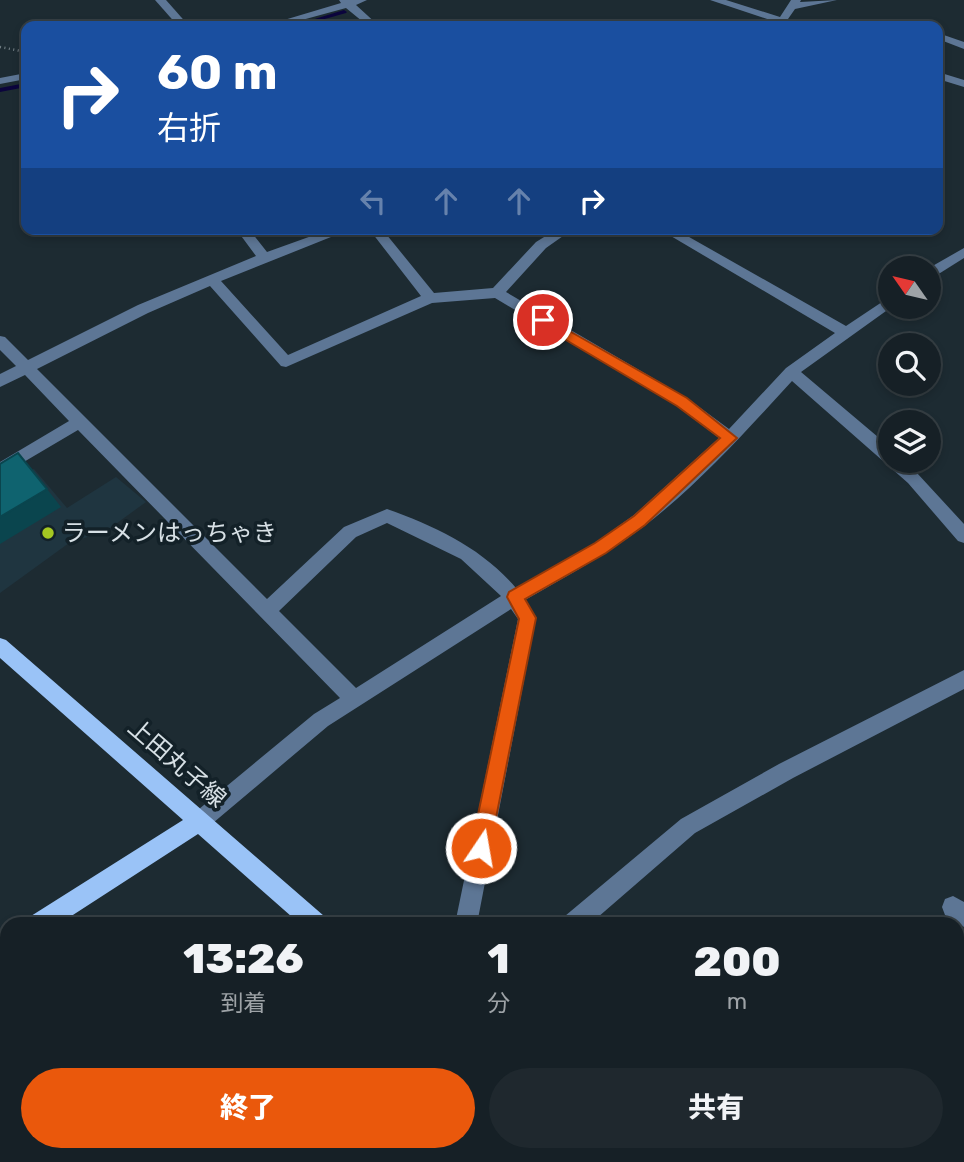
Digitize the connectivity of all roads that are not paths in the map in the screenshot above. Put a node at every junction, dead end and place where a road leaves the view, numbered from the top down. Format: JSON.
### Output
{"nodes":[{"id":1,"x":160,"y":0,"type":"edge"},
{"id":2,"x":362,"y":0,"type":"edge"},
{"id":3,"x":715,"y":0,"type":"edge"},
{"id":4,"x":832,"y":0,"type":"edge"},
{"id":5,"x":345,"y":2,"type":"edge"},
{"id":6,"x":794,"y":4,"type":"edge"},
{"id":7,"x":179,"y":21,"type":"edge"},
{"id":8,"x":285,"y":21,"type":"edge"},
{"id":9,"x":368,"y":21,"type":"edge"},
{"id":10,"x":782,"y":21,"type":"joint"},
{"id":11,"x":943,"y":37,"type":"edge"},
{"id":12,"x":964,"y":46,"type":"edge"},
{"id":13,"x":21,"y":77,"type":"edge"},
{"id":14,"x":943,"y":77,"type":"edge"},
{"id":15,"x":0,"y":81,"type":"edge"},
{"id":16,"x":964,"y":84,"type":"edge"},
{"id":17,"x":247,"y":235,"type":"edge"},
{"id":18,"x":328,"y":235,"type":"edge"},
{"id":19,"x":380,"y":235,"type":"edge"},
{"id":20,"x":557,"y":235,"type":"edge"},
{"id":21,"x":675,"y":235,"type":"edge"},
{"id":22,"x":963,"y":255,"type":"edge"},
{"id":23,"x":264,"y":258,"type":"junction"},
{"id":24,"x":942,"y":267,"type":"edge"},
{"id":25,"x":213,"y":281,"type":"junction"},
{"id":26,"x":497,"y":293,"type":"junction"},
{"id":27,"x":430,"y":298,"type":"junction"},
{"id":28,"x":878,"y":310,"type":"edge"},
{"id":29,"x":845,"y":332,"type":"junction"},
{"id":30,"x":0,"y":341,"type":"edge"},
{"id":31,"x":28,"y":368,"type":"junction"},
{"id":32,"x":791,"y":372,"type":"junction"},
{"id":33,"x":0,"y":380,"type":"edge"},
{"id":34,"x":79,"y":422,"type":"junction"},
{"id":35,"x":730,"y":438,"type":"junction"},
{"id":36,"x":878,"y":447,"type":"edge"},
{"id":37,"x":0,"y":470,"type":"edge"},
{"id":38,"x":908,"y":473,"type":"edge"},
{"id":39,"x":964,"y":536,"type":"edge"},
{"id":40,"x":515,"y":597,"type":"junction"},
{"id":41,"x":267,"y":611,"type":"junction"},
{"id":42,"x":0,"y":646,"type":"edge"},
{"id":43,"x":964,"y":679,"type":"edge"},
{"id":44,"x":354,"y":699,"type":"junction"},
{"id":45,"x":200,"y":821,"type":"junction"},
{"id":46,"x":50,"y":917,"type":"edge"},
{"id":47,"x":308,"y":917,"type":"edge"},
{"id":48,"x":467,"y":917,"type":"edge"},
{"id":49,"x":581,"y":917,"type":"edge"}],
"edges":[{"from":1,"to":7,"type":"street"},
{"from":2,"to":5,"type":"street"},
{"from":3,"to":10,"type":"street"},
{"from":4,"to":6,"type":"street"},
{"from":5,"to":8,"type":"street"},
{"from":5,"to":9,"type":"street"},
{"from":6,"to":10,"type":"street"},
{"from":11,"to":12,"type":"street"},
{"from":13,"to":15,"type":"street"},
{"from":14,"to":16,"type":"street"},
{"from":17,"to":23,"type":"street"},
{"from":18,"to":23,"type":"street"},
{"from":19,"to":27,"type":"street"},
{"from":20,"to":26,"type":"street"},
{"from":21,"to":29,"type":"street"},
{"from":22,"to":24,"type":"street"},
{"from":23,"to":25,"type":"street"},
{"from":25,"to":27,"type":"street"},
{"from":25,"to":31,"type":"street"},
{"from":26,"to":27,"type":"street"},
{"from":26,"to":35,"type":"street"},
{"from":28,"to":29,"type":"street"},
{"from":29,"to":32,"type":"street"},
{"from":30,"to":31,"type":"street"},
{"from":31,"to":33,"type":"street"},
{"from":31,"to":34,"type":"street"},
{"from":32,"to":35,"type":"street"},
{"from":32,"to":36,"type":"street"},
{"from":34,"to":37,"type":"street"},
{"from":34,"to":41,"type":"street"},
{"from":35,"to":40,"type":"street"},
{"from":38,"to":39,"type":"street"},
{"from":40,"to":41,"type":"street"},
{"from":40,"to":44,"type":"street"},
{"from":40,"to":48,"type":"street"},
{"from":41,"to":44,"type":"street"},
{"from":42,"to":45,"type":"main road","name":"上田丸子線"},
{"from":43,"to":49,"type":"street"},
{"from":44,"to":45,"type":"street"},
{"from":45,"to":46,"type":"main road"},
{"from":45,"to":47,"type":"main road","name":"上田丸子線"}]}
